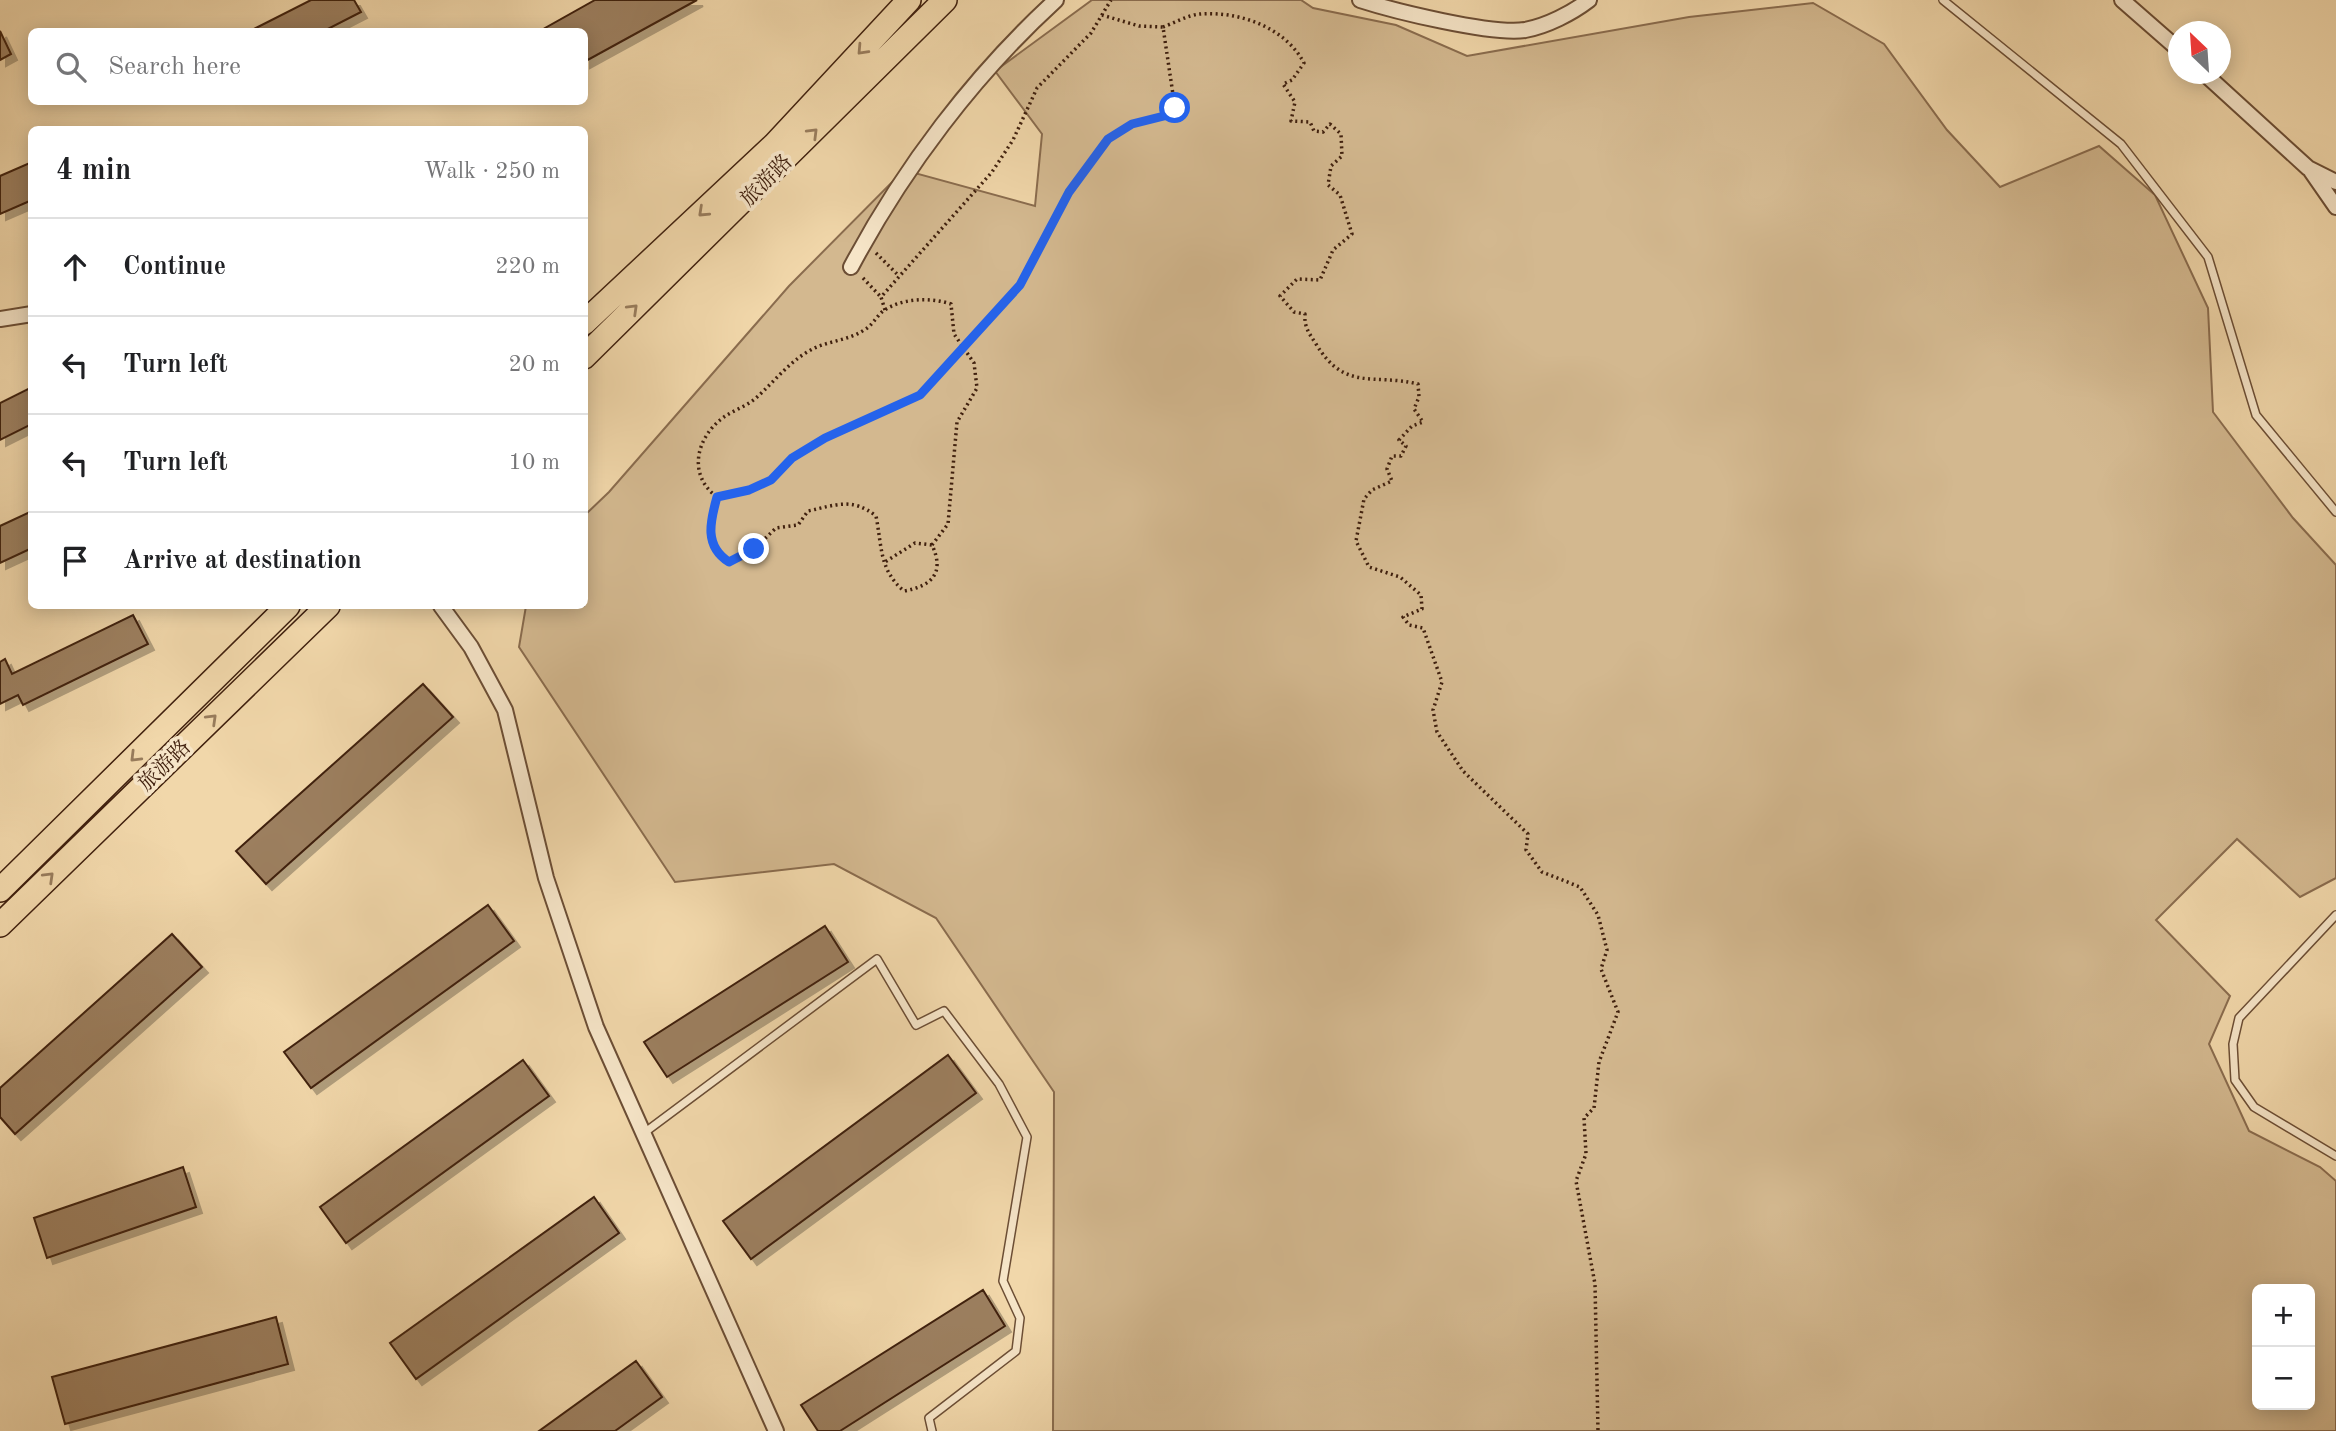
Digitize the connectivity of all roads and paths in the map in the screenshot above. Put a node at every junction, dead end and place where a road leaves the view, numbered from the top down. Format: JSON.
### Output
{"nodes":[{"id":1,"x":909,"y":0,"type":"edge"},
{"id":2,"x":945,"y":0,"type":"edge"},
{"id":3,"x":1056,"y":0,"type":"edge"},
{"id":4,"x":1111,"y":0,"type":"edge"},
{"id":5,"x":1360,"y":0,"type":"edge"},
{"id":6,"x":1589,"y":0,"type":"edge"},
{"id":7,"x":1943,"y":0,"type":"edge"},
{"id":8,"x":2122,"y":0,"type":"edge"},
{"id":9,"x":1102,"y":15,"type":"junction"},
{"id":10,"x":1163,"y":27,"type":"junction"},
{"id":11,"x":2168,"y":40,"type":"edge"},
{"id":12,"x":2216,"y":84,"type":"edge"},
{"id":13,"x":2308,"y":168,"type":"junction"},
{"id":14,"x":2336,"y":182,"type":"edge"},
{"id":15,"x":2336,"y":207,"type":"edge"},
{"id":16,"x":864,"y":242,"type":"junction"},
{"id":17,"x":851,"y":267,"type":"joint"},
{"id":18,"x":899,"y":276,"type":"junction"},
{"id":19,"x":881,"y":297,"type":"junction"},
{"id":20,"x":885,"y":310,"type":"junction"},
{"id":21,"x":28,"y":315,"type":"edge"},
{"id":22,"x":0,"y":319,"type":"edge"},
{"id":23,"x":588,"y":319,"type":"edge"},
{"id":24,"x":962,"y":349,"type":"junction"},
{"id":25,"x":588,"y":353,"type":"edge"},
{"id":26,"x":717,"y":497,"type":"junction"},
{"id":27,"x":2336,"y":512,"type":"edge"},
{"id":28,"x":932,"y":545,"type":"junction"},
{"id":29,"x":885,"y":562,"type":"junction"},
{"id":30,"x":285,"y":609,"type":"edge"},
{"id":31,"x":325,"y":609,"type":"edge"},
{"id":32,"x":443,"y":609,"type":"edge"},
{"id":33,"x":0,"y":890,"type":"edge"},
{"id":34,"x":2336,"y":915,"type":"edge"},
{"id":35,"x":0,"y":925,"type":"edge"},
{"id":36,"x":643,"y":1133,"type":"junction"},
{"id":37,"x":2336,"y":1156,"type":"edge"},
{"id":38,"x":776,"y":1431,"type":"edge"},
{"id":39,"x":932,"y":1431,"type":"edge"},
{"id":40,"x":1598,"y":1431,"type":"edge"}],
"edges":[{"from":1,"to":23,"type":"main road","name":"旅游路","one_way":true},
{"from":25,"to":2,"type":"main road","name":"旅游路","one_way":true},
{"from":3,"to":16,"type":"street"},
{"from":4,"to":9,"type":"path"},
{"from":5,"to":6,"type":"street"},
{"from":7,"to":27,"type":"lane"},
{"from":8,"to":11,"type":"street"},
{"from":9,"to":10,"type":"path"},
{"from":9,"to":18,"type":"path"},
{"from":10,"to":24,"type":"path"},
{"from":10,"to":40,"type":"path"},
{"from":12,"to":13,"type":"street"},
{"from":13,"to":14,"type":"street"},
{"from":13,"to":15,"type":"street"},
{"from":16,"to":17,"type":"street"},
{"from":16,"to":18,"type":"path"},
{"from":17,"to":19,"type":"path"},
{"from":18,"to":19,"type":"path"},
{"from":19,"to":20,"type":"path"},
{"from":20,"to":24,"type":"path"},
{"from":20,"to":26,"type":"path"},
{"from":21,"to":22,"type":"street"},
{"from":24,"to":26,"type":"path"},
{"from":24,"to":28,"type":"path"},
{"from":26,"to":29,"type":"path"},
{"from":28,"to":29,"type":"path"},
{"from":28,"to":29,"type":"path"},
{"from":30,"to":33,"type":"main road","name":"旅游路","one_way":true},
{"from":35,"to":31,"type":"main road","name":"旅游路","one_way":true},
{"from":32,"to":36,"type":"street"},
{"from":34,"to":37,"type":"lane"},
{"from":36,"to":38,"type":"street"},
{"from":36,"to":39,"type":"lane"}]}
